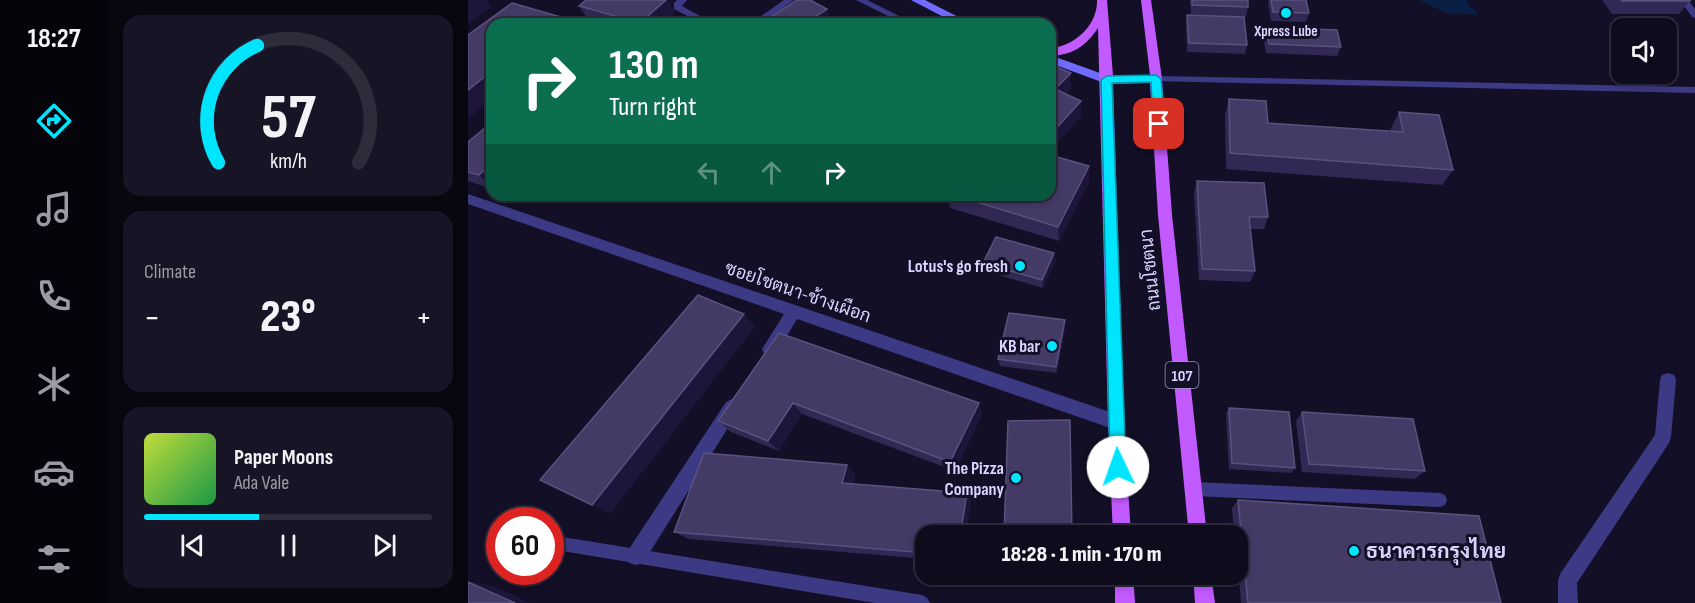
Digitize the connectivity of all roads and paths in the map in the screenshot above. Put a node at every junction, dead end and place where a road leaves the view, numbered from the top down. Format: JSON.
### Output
{"nodes":[{"id":1,"x":683,"y":0,"type":"edge"},
{"id":2,"x":790,"y":0,"type":"edge"},
{"id":3,"x":860,"y":0,"type":"edge"},
{"id":4,"x":916,"y":0,"type":"edge"},
{"id":5,"x":1146,"y":0,"type":"edge"},
{"id":6,"x":1684,"y":0,"type":"edge"},
{"id":7,"x":1102,"y":5,"type":"edge"},
{"id":8,"x":1695,"y":15,"type":"edge"},
{"id":9,"x":698,"y":18,"type":"edge"},
{"id":10,"x":763,"y":18,"type":"edge"},
{"id":11,"x":898,"y":18,"type":"edge"},
{"id":12,"x":954,"y":18,"type":"edge"},
{"id":13,"x":1056,"y":51,"type":"edge"},
{"id":14,"x":1056,"y":61,"type":"edge"},
{"id":15,"x":1156,"y":79,"type":"junction"},
{"id":16,"x":1107,"y":80,"type":"junction"},
{"id":17,"x":1695,"y":90,"type":"edge"},
{"id":18,"x":468,"y":199,"type":"edge"},
{"id":19,"x":794,"y":311,"type":"junction"},
{"id":20,"x":763,"y":360,"type":"edge"},
{"id":21,"x":1668,"y":380,"type":"dead end"},
{"id":22,"x":744,"y":390,"type":"edge"},
{"id":23,"x":1116,"y":422,"type":"junction"},
{"id":24,"x":1194,"y":489,"type":"junction"},
{"id":25,"x":1440,"y":500,"type":"dead end"},
{"id":26,"x":1121,"y":525,"type":"edge"},
{"id":27,"x":1197,"y":525,"type":"edge"},
{"id":28,"x":564,"y":544,"type":"edge"},
{"id":29,"x":636,"y":556,"type":"junction"},
{"id":30,"x":1124,"y":585,"type":"edge"},
{"id":31,"x":1203,"y":585,"type":"edge"},
{"id":32,"x":922,"y":603,"type":"edge"},
{"id":33,"x":1125,"y":603,"type":"edge"},
{"id":34,"x":1205,"y":603,"type":"edge"},
{"id":35,"x":1568,"y":603,"type":"edge"}],
"edges":[{"from":1,"to":9,"type":"lane"},
{"from":2,"to":10,"type":"lane"},
{"from":3,"to":11,"type":"lane"},
{"from":4,"to":12,"type":"main road"},
{"from":5,"to":15,"type":"main road","name":"ถนนโชตนา","number":"107"},
{"from":6,"to":8,"type":"lane"},
{"from":7,"to":13,"type":"main road"},
{"from":7,"to":16,"type":"main road","name":"ถนนโชตนา"},
{"from":14,"to":16,"type":"main road"},
{"from":15,"to":16,"type":"main road"},
{"from":15,"to":17,"type":"lane"},
{"from":15,"to":24,"type":"main road","name":"ถนนโชตนา","number":"107"},
{"from":16,"to":23,"type":"main road","name":"ถนนโชตนา"},
{"from":18,"to":19,"type":"street","name":"ซอยโชตนา-ช้างเผือก"},
{"from":19,"to":20,"type":"street"},
{"from":19,"to":23,"type":"street","name":"ซอยโชตนา-ช้างเผือก"},
{"from":21,"to":35,"type":"street"},
{"from":22,"to":29,"type":"street"},
{"from":23,"to":26,"type":"main road","name":"ถนนโชตนา"},
{"from":24,"to":25,"type":"lane"},
{"from":24,"to":27,"type":"main road","name":"ถนนโชตนา","number":"107"},
{"from":28,"to":29,"type":"lane"},
{"from":29,"to":32,"type":"lane"},
{"from":30,"to":33,"type":"main road"},
{"from":31,"to":34,"type":"main road"}]}
